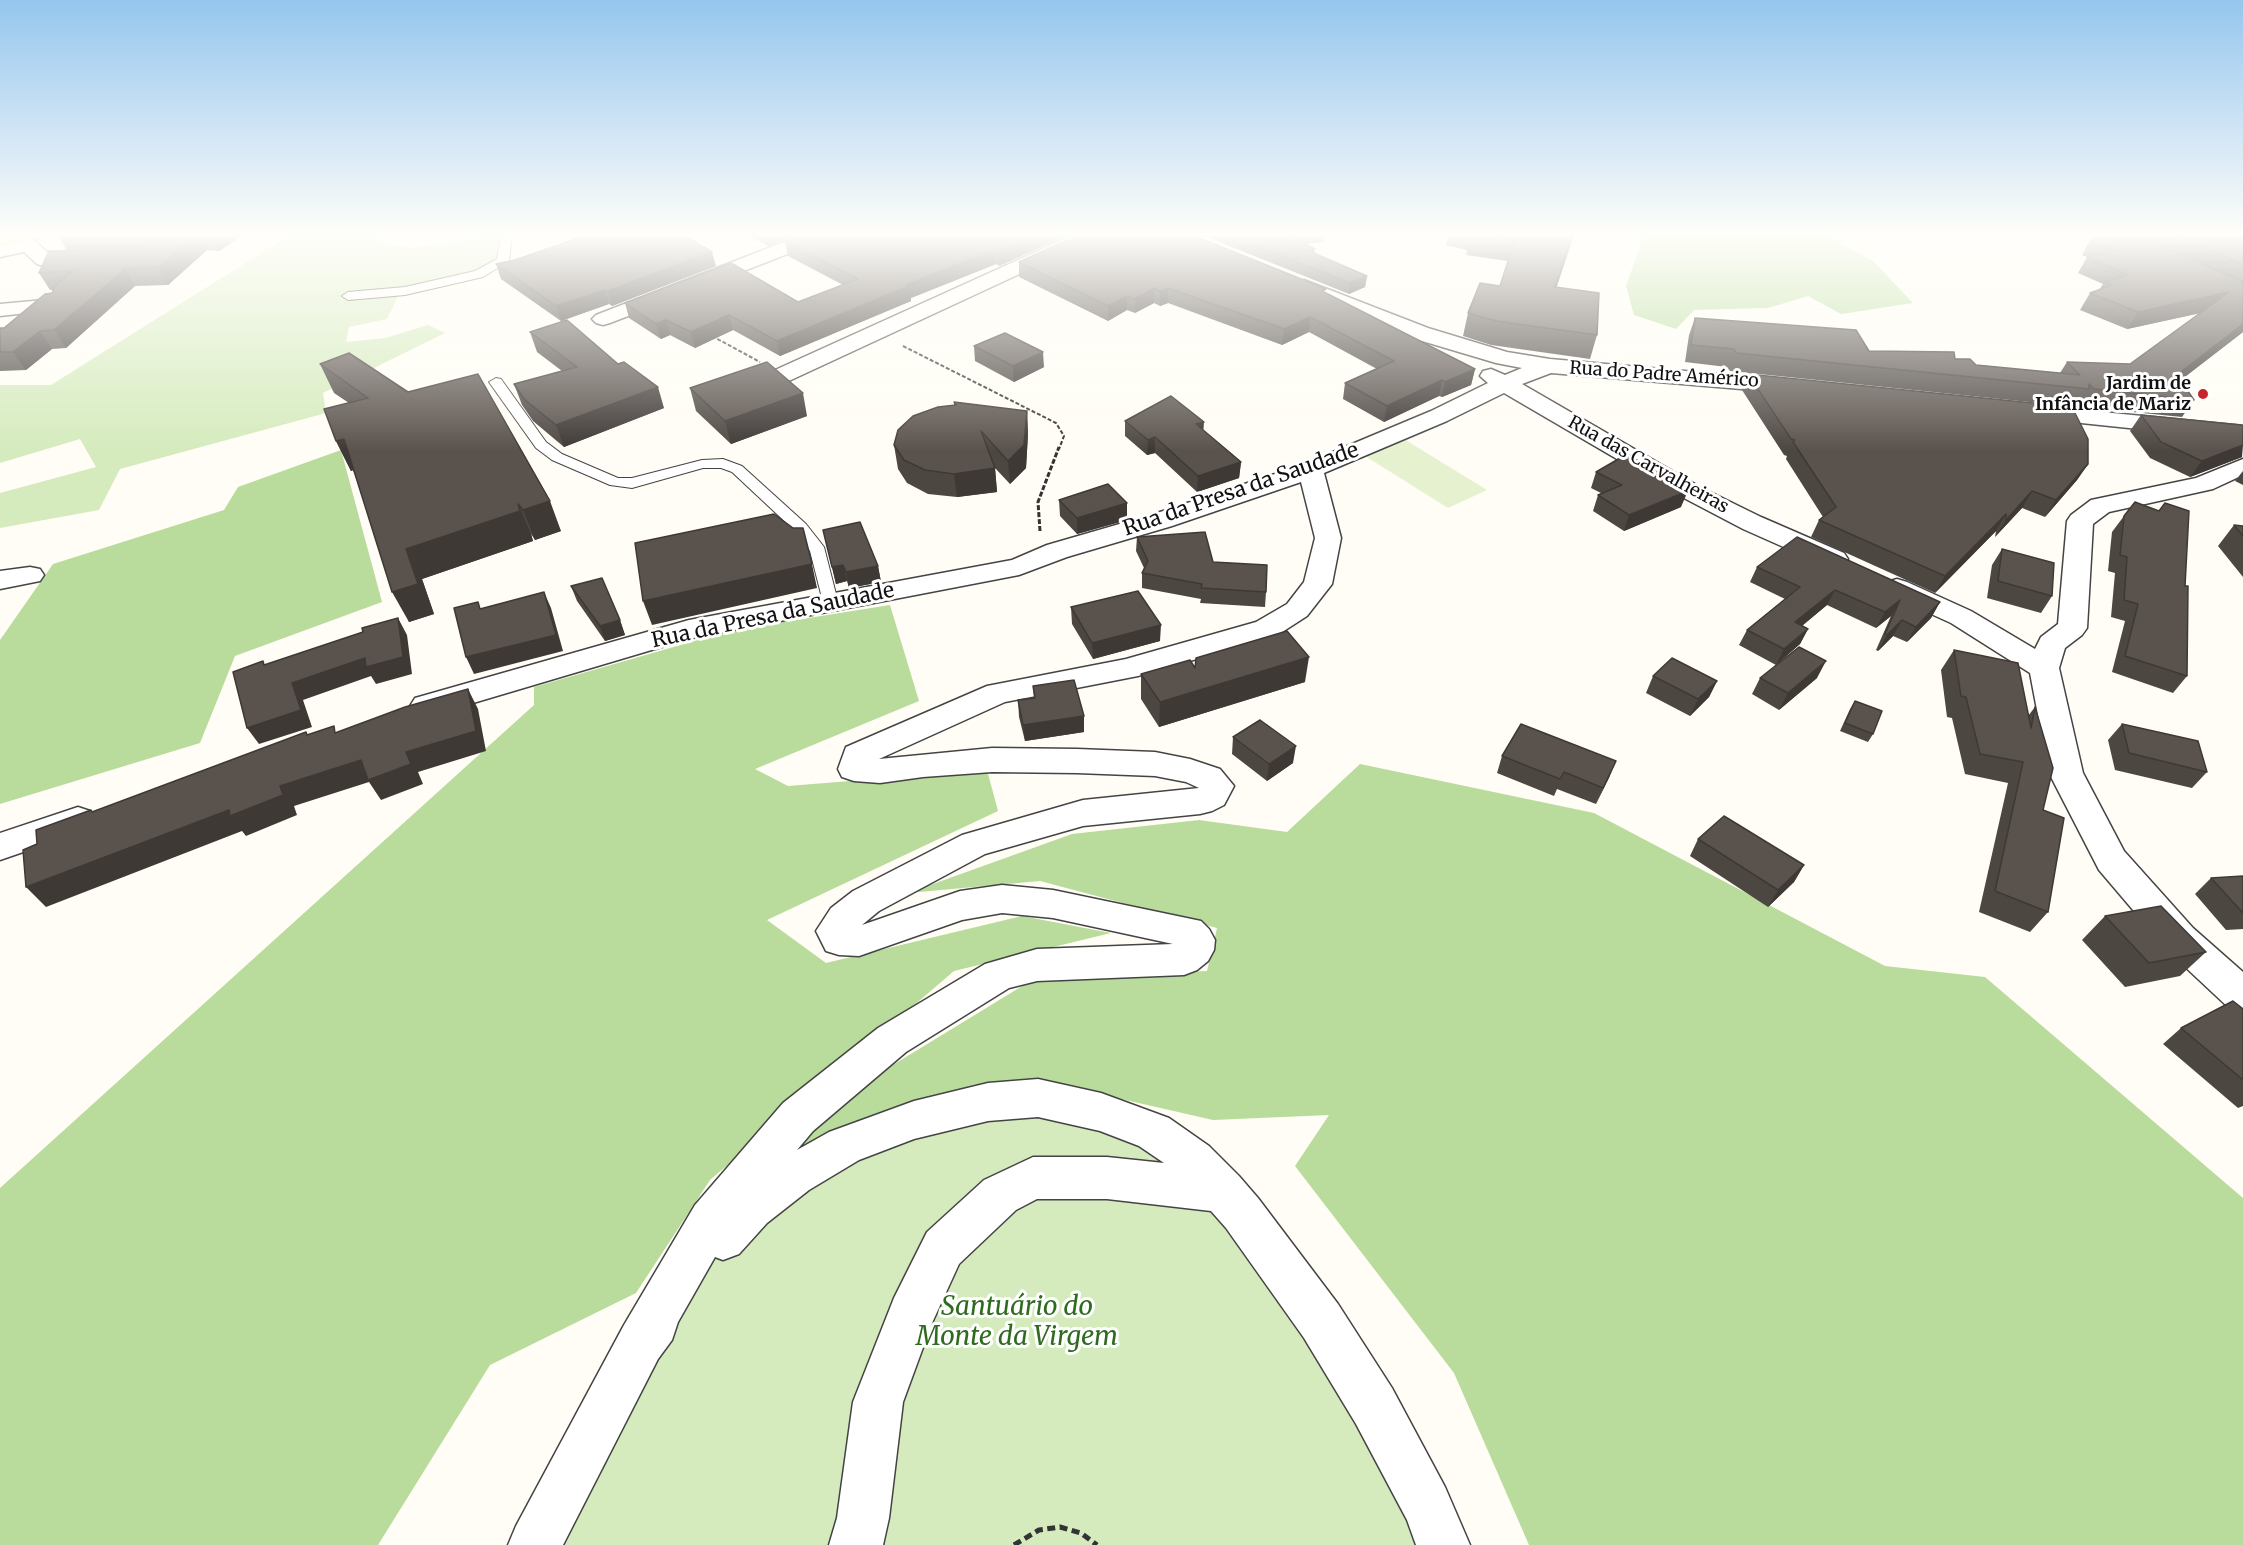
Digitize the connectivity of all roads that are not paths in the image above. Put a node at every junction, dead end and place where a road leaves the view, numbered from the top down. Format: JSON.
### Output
{"nodes":[{"id":1,"x":32,"y":307,"type":"edge"},
{"id":2,"x":634,"y":307,"type":"edge"},
{"id":3,"x":930,"y":307,"type":"edge"},
{"id":4,"x":1356,"y":307,"type":"edge"},
{"id":5,"x":0,"y":310,"type":"edge"},
{"id":6,"x":603,"y":319,"type":"dead end"},
{"id":7,"x":1542,"y":369,"type":"junction"},
{"id":8,"x":1504,"y":371,"type":"junction"},
{"id":9,"x":783,"y":375,"type":"edge"},
{"id":10,"x":496,"y":382,"type":"dead end"},
{"id":11,"x":1812,"y":388,"type":"edge"},
{"id":12,"x":2008,"y":410,"type":"edge"},
{"id":13,"x":2243,"y":433,"type":"edge"},
{"id":14,"x":2243,"y":466,"type":"edge"},
{"id":15,"x":1311,"y":470,"type":"junction"},
{"id":16,"x":1798,"y":537,"type":"junction"},
{"id":17,"x":30,"y":575,"type":"dead end"},
{"id":18,"x":0,"y":580,"type":"edge"},
{"id":19,"x":830,"y":602,"type":"junction"},
{"id":20,"x":2047,"y":656,"type":"junction"},
{"id":21,"x":401,"y":714,"type":"edge"},
{"id":22,"x":107,"y":810,"type":"edge"},
{"id":23,"x":0,"y":847,"type":"edge"},
{"id":24,"x":2243,"y":996,"type":"edge"},
{"id":25,"x":1222,"y":1191,"type":"junction"},
{"id":26,"x":641,"y":1341,"type":"junction"},
{"id":27,"x":863,"y":1536,"type":"edge"},
{"id":28,"x":535,"y":1545,"type":"edge"},
{"id":29,"x":1443,"y":1545,"type":"edge"}],
"edges":[{"from":1,"to":5,"type":"street"},
{"from":2,"to":6,"type":"street"},
{"from":3,"to":9,"type":"street"},
{"from":4,"to":8,"type":"street","name":"Rua das Carvalheiras"},
{"from":7,"to":8,"type":"street","name":"Rua da Presa da Saudade"},
{"from":7,"to":11,"type":"street","name":"Rua do Padre Américo"},
{"from":7,"to":16,"type":"street","name":"Rua das Carvalheiras"},
{"from":8,"to":15,"type":"street","name":"Rua da Presa da Saudade"},
{"from":8,"to":16,"type":"street","name":"Rua das Carvalheiras"},
{"from":10,"to":19,"type":"lane"},
{"from":12,"to":13,"type":"street"},
{"from":14,"to":20,"type":"street"},
{"from":15,"to":19,"type":"street","name":"Rua da Presa da Saudade"},
{"from":15,"to":26,"type":"street"},
{"from":16,"to":20,"type":"street","name":"Rua das Carvalheiras"},
{"from":17,"to":18,"type":"street"},
{"from":19,"to":21,"type":"street","name":"Rua da Presa da Saudade"},
{"from":20,"to":24,"type":"street"},
{"from":22,"to":23,"type":"street"},
{"from":25,"to":26,"type":"street"},
{"from":25,"to":27,"type":"street"},
{"from":25,"to":29,"type":"street"},
{"from":26,"to":28,"type":"street"}]}
